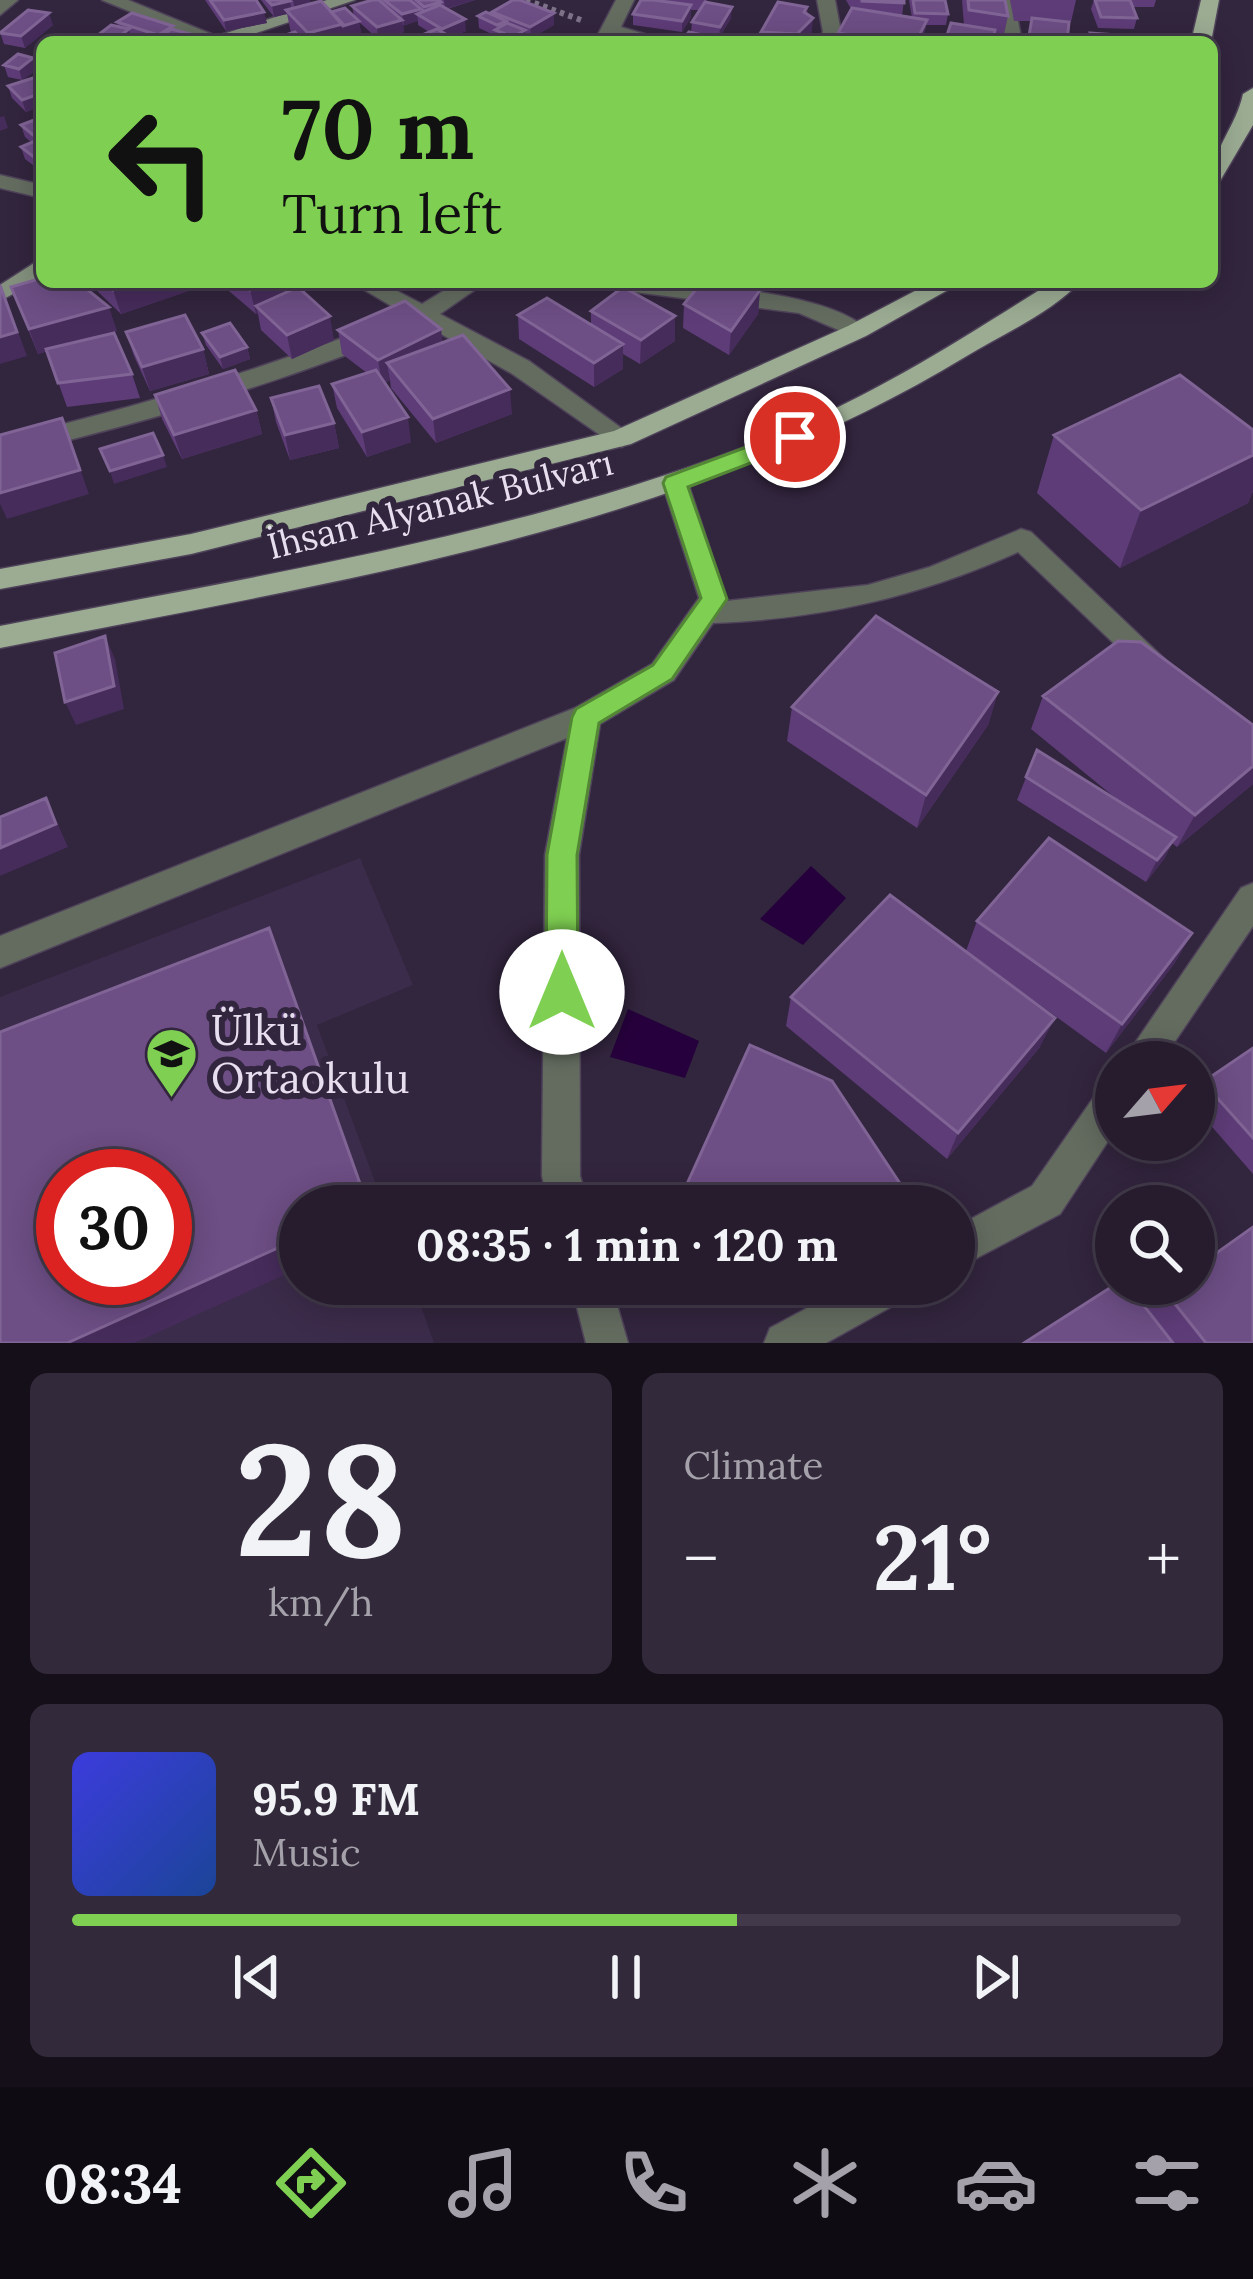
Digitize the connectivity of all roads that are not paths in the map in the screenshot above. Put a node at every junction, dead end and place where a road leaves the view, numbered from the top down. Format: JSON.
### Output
{"nodes":[{"id":1,"x":9,"y":0,"type":"edge"},
{"id":2,"x":111,"y":0,"type":"edge"},
{"id":3,"x":346,"y":0,"type":"edge"},
{"id":4,"x":625,"y":0,"type":"edge"},
{"id":5,"x":826,"y":0,"type":"edge"},
{"id":6,"x":1005,"y":0,"type":"edge"},
{"id":7,"x":1210,"y":0,"type":"edge"},
{"id":8,"x":0,"y":9,"type":"edge"},
{"id":9,"x":215,"y":36,"type":"edge"},
{"id":10,"x":233,"y":36,"type":"edge"},
{"id":11,"x":608,"y":36,"type":"edge"},
{"id":12,"x":830,"y":36,"type":"edge"},
{"id":13,"x":1011,"y":36,"type":"edge"},
{"id":14,"x":1202,"y":36,"type":"edge"},
{"id":15,"x":1253,"y":94,"type":"edge"},
{"id":16,"x":1218,"y":166,"type":"edge"},
{"id":17,"x":0,"y":181,"type":"edge"},
{"id":18,"x":36,"y":190,"type":"edge"},
{"id":19,"x":36,"y":271,"type":"edge"},
{"id":20,"x":376,"y":288,"type":"edge"},
{"id":21,"x":464,"y":288,"type":"edge"},
{"id":22,"x":657,"y":288,"type":"edge"},
{"id":23,"x":936,"y":288,"type":"edge"},
{"id":24,"x":1058,"y":288,"type":"edge"},
{"id":25,"x":0,"y":294,"type":"edge"},
{"id":26,"x":424,"y":311,"type":"junction"},
{"id":27,"x":857,"y":331,"type":"junction"},
{"id":28,"x":622,"y":438,"type":"junction"},
{"id":29,"x":0,"y":448,"type":"edge"},
{"id":30,"x":675,"y":483,"type":"junction"},
{"id":31,"x":0,"y":579,"type":"edge"},
{"id":32,"x":705,"y":613,"type":"junction"},
{"id":33,"x":0,"y":637,"type":"edge"},
{"id":34,"x":1187,"y":694,"type":"edge"},
{"id":35,"x":586,"y":717,"type":"junction"},
{"id":36,"x":1253,"y":898,"type":"edge"},
{"id":37,"x":0,"y":952,"type":"edge"},
{"id":38,"x":1154,"y":1041,"type":"edge"},
{"id":39,"x":1095,"y":1128,"type":"edge"},
{"id":40,"x":563,"y":1185,"type":"edge"},
{"id":41,"x":975,"y":1239,"type":"edge"},
{"id":42,"x":597,"y":1305,"type":"edge"},
{"id":43,"x":854,"y":1305,"type":"edge"},
{"id":44,"x":607,"y":1343,"type":"edge"},
{"id":45,"x":784,"y":1343,"type":"edge"}],
"edges":[{"from":1,"to":8,"type":"street"},
{"from":2,"to":9,"type":"street"},
{"from":3,"to":10,"type":"street"},
{"from":4,"to":11,"type":"street"},
{"from":5,"to":12,"type":"street"},
{"from":6,"to":13,"type":"street"},
{"from":7,"to":14,"type":"main road"},
{"from":15,"to":16,"type":"main road"},
{"from":17,"to":18,"type":"street"},
{"from":19,"to":25,"type":"street"},
{"from":20,"to":26,"type":"street"},
{"from":21,"to":26,"type":"street"},
{"from":22,"to":27,"type":"street"},
{"from":23,"to":27,"type":"main road","name":"İhsan Alyanak Bulvarı"},
{"from":24,"to":30,"type":"main road","name":"İhsan Alyanak Bulvarı"},
{"from":26,"to":28,"type":"street"},
{"from":26,"to":29,"type":"street"},
{"from":27,"to":28,"type":"main road","name":"İhsan Alyanak Bulvarı"},
{"from":28,"to":31,"type":"main road","name":"İhsan Alyanak Bulvarı"},
{"from":30,"to":32,"type":"street"},
{"from":30,"to":33,"type":"main road","name":"İhsan Alyanak Bulvarı"},
{"from":32,"to":34,"type":"street"},
{"from":32,"to":35,"type":"street"},
{"from":35,"to":37,"type":"street"},
{"from":35,"to":40,"type":"street"},
{"from":36,"to":38,"type":"street"},
{"from":39,"to":41,"type":"street"},
{"from":42,"to":44,"type":"street"},
{"from":43,"to":45,"type":"street"}]}
